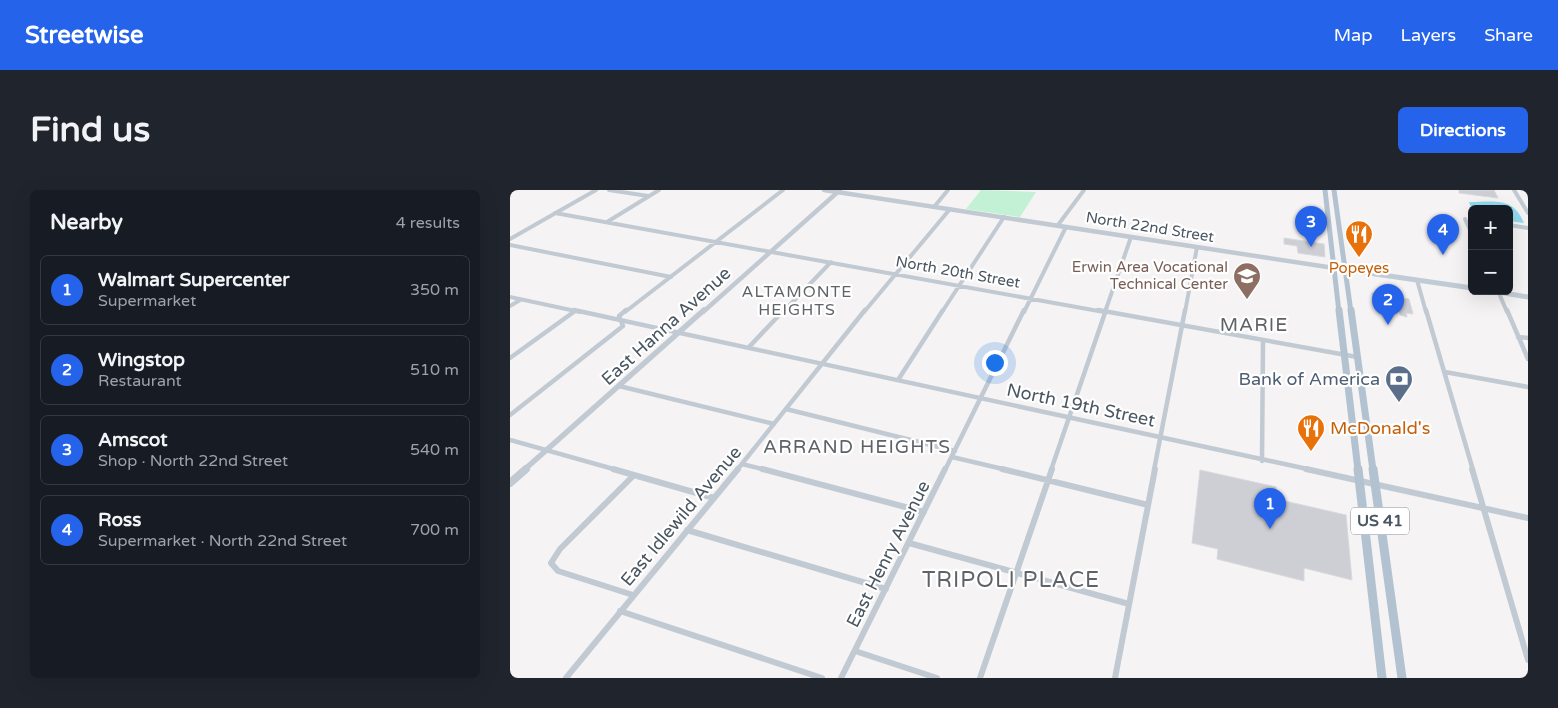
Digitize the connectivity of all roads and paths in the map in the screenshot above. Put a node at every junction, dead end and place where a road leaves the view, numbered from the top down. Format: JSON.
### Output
{"nodes":[{"id":1,"x":596,"y":190,"type":"edge"},
{"id":2,"x":609,"y":190,"type":"edge"},
{"id":3,"x":659,"y":190,"type":"edge"},
{"id":4,"x":783,"y":190,"type":"edge"},
{"id":5,"x":824,"y":190,"type":"edge"},
{"id":6,"x":948,"y":190,"type":"edge"},
{"id":7,"x":1084,"y":190,"type":"edge"},
{"id":8,"x":1325,"y":190,"type":"edge"},
{"id":9,"x":1334,"y":190,"type":"edge"},
{"id":10,"x":1514,"y":190,"type":"edge"},
{"id":11,"x":839,"y":191,"type":"edge"},
{"id":12,"x":648,"y":196,"type":"junction"},
{"id":13,"x":934,"y":207,"type":"junction"},
{"id":14,"x":950,"y":209,"type":"junction"},
{"id":15,"x":555,"y":213,"type":"junction"},
{"id":16,"x":1528,"y":214,"type":"edge"},
{"id":17,"x":1004,"y":217,"type":"junction"},
{"id":18,"x":606,"y":223,"type":"junction"},
{"id":19,"x":1058,"y":226,"type":"junction"},
{"id":20,"x":1513,"y":226,"type":"edge"},
{"id":21,"x":1066,"y":227,"type":"junction"},
{"id":22,"x":1528,"y":228,"type":"edge"},
{"id":23,"x":1130,"y":236,"type":"junction"},
{"id":24,"x":510,"y":239,"type":"edge"},
{"id":25,"x":716,"y":242,"type":"junction"},
{"id":26,"x":510,"y":245,"type":"edge"},
{"id":27,"x":1197,"y":247,"type":"junction"},
{"id":28,"x":771,"y":252,"type":"junction"},
{"id":29,"x":831,"y":262,"type":"junction"},
{"id":30,"x":1334,"y":268,"type":"junction"},
{"id":31,"x":1345,"y":269,"type":"junction"},
{"id":32,"x":894,"y":274,"type":"junction"},
{"id":33,"x":671,"y":277,"type":"junction"},
{"id":34,"x":1418,"y":280,"type":"junction"},
{"id":35,"x":960,"y":285,"type":"junction"},
{"id":36,"x":1468,"y":287,"type":"edge"},
{"id":37,"x":1498,"y":295,"type":"edge"},
{"id":38,"x":1513,"y":295,"type":"edge"},
{"id":39,"x":510,"y":297,"type":"edge"},
{"id":40,"x":1528,"y":297,"type":"edge"},
{"id":41,"x":1031,"y":298,"type":"junction"},
{"id":42,"x":520,"y":300,"type":"junction"},
{"id":43,"x":510,"y":306,"type":"edge"},
{"id":44,"x":575,"y":311,"type":"junction"},
{"id":45,"x":1104,"y":312,"type":"junction"},
{"id":46,"x":620,"y":321,"type":"junction"},
{"id":47,"x":1182,"y":326,"type":"junction"},
{"id":48,"x":679,"y":334,"type":"junction"},
{"id":49,"x":1518,"y":336,"type":"junction"},
{"id":50,"x":1528,"y":338,"type":"edge"},
{"id":51,"x":1263,"y":340,"type":"junction"},
{"id":52,"x":748,"y":347,"type":"junction"},
{"id":53,"x":1344,"y":355,"type":"junction"},
{"id":54,"x":1357,"y":357,"type":"junction"},
{"id":55,"x":510,"y":358,"type":"edge"},
{"id":56,"x":1528,"y":359,"type":"edge"},
{"id":57,"x":823,"y":363,"type":"junction"},
{"id":58,"x":1445,"y":372,"type":"junction"},
{"id":59,"x":898,"y":380,"type":"junction"},
{"id":60,"x":619,"y":386,"type":"junction"},
{"id":61,"x":1528,"y":387,"type":"edge"},
{"id":62,"x":981,"y":399,"type":"junction"},
{"id":63,"x":786,"y":409,"type":"junction"},
{"id":64,"x":510,"y":415,"type":"edge"},
{"id":65,"x":1069,"y":418,"type":"junction"},
{"id":66,"x":774,"y":424,"type":"junction"},
{"id":67,"x":1161,"y":438,"type":"junction"},
{"id":68,"x":510,"y":440,"type":"edge"},
{"id":69,"x":546,"y":450,"type":"junction"},
{"id":70,"x":953,"y":454,"type":"junction"},
{"id":71,"x":1262,"y":461,"type":"junction"},
{"id":72,"x":742,"y":464,"type":"junction"},
{"id":73,"x":633,"y":476,"type":"junction"},
{"id":74,"x":1047,"y":481,"type":"junction"},
{"id":75,"x":1359,"y":482,"type":"junction"},
{"id":76,"x":510,"y":483,"type":"edge"},
{"id":77,"x":1375,"y":485,"type":"junction"},
{"id":78,"x":714,"y":498,"type":"junction"},
{"id":79,"x":1148,"y":505,"type":"junction"},
{"id":80,"x":1484,"y":509,"type":"junction"},
{"id":81,"x":924,"y":512,"type":"junction"},
{"id":82,"x":1528,"y":518,"type":"edge"},
{"id":83,"x":687,"y":530,"type":"junction"},
{"id":84,"x":909,"y":543,"type":"junction"},
{"id":85,"x":1016,"y":572,"type":"junction"},
{"id":86,"x":886,"y":589,"type":"junction"},
{"id":87,"x":633,"y":595,"type":"junction"},
{"id":88,"x":1129,"y":604,"type":"junction"},
{"id":89,"x":620,"y":611,"type":"junction"},
{"id":90,"x":855,"y":651,"type":"junction"},
{"id":91,"x":1528,"y":660,"type":"edge"},
{"id":92,"x":566,"y":678,"type":"edge"},
{"id":93,"x":822,"y":678,"type":"edge"},
{"id":94,"x":841,"y":678,"type":"edge"},
{"id":95,"x":937,"y":678,"type":"edge"},
{"id":96,"x":980,"y":678,"type":"edge"},
{"id":97,"x":1115,"y":678,"type":"edge"},
{"id":98,"x":1382,"y":678,"type":"edge"},
{"id":99,"x":1402,"y":678,"type":"edge"}],
"edges":[{"from":1,"to":15,"type":"street"},
{"from":2,"to":12,"type":"street"},
{"from":3,"to":12,"type":"street"},
{"from":4,"to":25,"type":"street"},
{"from":5,"to":11,"type":"street","name":"North 22nd Street"},
{"from":6,"to":13,"type":"street"},
{"from":7,"to":19,"type":"street"},
{"from":8,"to":30,"type":"main road","number":"US 41"},
{"from":9,"to":31,"type":"main road","number":"US 41"},
{"from":10,"to":16,"type":"street"},
{"from":11,"to":13,"type":"street","name":"North 22nd Street"},
{"from":11,"to":28,"type":"street","name":"East Hanna Avenue"},
{"from":12,"to":18,"type":"street"},
{"from":13,"to":14,"type":"street","name":"North 22nd Street"},
{"from":14,"to":17,"type":"street","name":"North 22nd Street"},
{"from":14,"to":32,"type":"street","name":"East Idlewild Avenue"},
{"from":15,"to":18,"type":"street","name":"North 20th Street"},
{"from":15,"to":24,"type":"street"},
{"from":17,"to":19,"type":"street","name":"North 22nd Street"},
{"from":17,"to":35,"type":"street"},
{"from":18,"to":25,"type":"street","name":"North 20th Street"},
{"from":19,"to":21,"type":"street","name":"North 22nd Street"},
{"from":20,"to":22,"type":"street"},
{"from":21,"to":23,"type":"street","name":"North 22nd Street"},
{"from":21,"to":41,"type":"street","name":"East Henry Avenue"},
{"from":23,"to":27,"type":"street","name":"North 22nd Street"},
{"from":23,"to":45,"type":"street"},
{"from":25,"to":28,"type":"street","name":"North 20th Street"},
{"from":25,"to":33,"type":"street"},
{"from":26,"to":33,"type":"street"},
{"from":27,"to":30,"type":"street","name":"North 22nd Street"},
{"from":27,"to":47,"type":"street"},
{"from":28,"to":29,"type":"street","name":"North 20th Street"},
{"from":28,"to":48,"type":"street","name":"East Hanna Avenue"},
{"from":29,"to":32,"type":"street","name":"North 20th Street"},
{"from":29,"to":52,"type":"street"},
{"from":30,"to":31,"type":"main road","name":"North 22nd Street"},
{"from":30,"to":53,"type":"main road","number":"US 41"},
{"from":31,"to":34,"type":"main road","name":"North 22nd Street"},
{"from":31,"to":54,"type":"main road","number":"US 41"},
{"from":32,"to":35,"type":"street","name":"North 20th Street"},
{"from":32,"to":57,"type":"street","name":"East Idlewild Avenue"},
{"from":33,"to":46,"type":"street"},
{"from":34,"to":36,"type":"main road","name":"North 22nd Street"},
{"from":34,"to":58,"type":"street"},
{"from":35,"to":41,"type":"street","name":"North 20th Street"},
{"from":35,"to":59,"type":"street"},
{"from":37,"to":49,"type":"street"},
{"from":38,"to":40,"type":"main road"},
{"from":39,"to":42,"type":"street","name":"North 19th Street"},
{"from":41,"to":45,"type":"street","name":"North 20th Street"},
{"from":41,"to":62,"type":"street","name":"East Henry Avenue"},
{"from":42,"to":43,"type":"street"},
{"from":42,"to":44,"type":"street","name":"North 19th Street"},
{"from":44,"to":46,"type":"street","name":"North 19th Street"},
{"from":44,"to":55,"type":"street"},
{"from":45,"to":47,"type":"street","name":"North 20th Street"},
{"from":45,"to":65,"type":"street"},
{"from":46,"to":48,"type":"street","name":"North 19th Street"},
{"from":46,"to":64,"type":"street"},
{"from":47,"to":51,"type":"street","name":"North 20th Street"},
{"from":47,"to":67,"type":"street"},
{"from":48,"to":52,"type":"street","name":"North 19th Street"},
{"from":48,"to":60,"type":"street","name":"East Hanna Avenue"},
{"from":49,"to":50,"type":"street"},
{"from":49,"to":56,"type":"street"},
{"from":51,"to":53,"type":"street","name":"North 20th Street"},
{"from":51,"to":71,"type":"street"},
{"from":52,"to":57,"type":"street","name":"North 19th Street"},
{"from":53,"to":54,"type":"street","name":"North 20th Street"},
{"from":53,"to":75,"type":"main road","number":"US 41"},
{"from":54,"to":77,"type":"main road","number":"US 41"},
{"from":57,"to":59,"type":"street","name":"North 19th Street"},
{"from":57,"to":63,"type":"street","name":"East Idlewild Avenue"},
{"from":58,"to":61,"type":"street"},
{"from":58,"to":80,"type":"street"},
{"from":59,"to":62,"type":"street","name":"North 19th Street"},
{"from":60,"to":66,"type":"street"},
{"from":60,"to":69,"type":"street","name":"East Hanna Avenue"},
{"from":62,"to":65,"type":"street","name":"North 19th Street"},
{"from":62,"to":70,"type":"street","name":"East Henry Avenue"},
{"from":63,"to":66,"type":"street","name":"East Idlewild Avenue"},
{"from":63,"to":70,"type":"street"},
{"from":65,"to":67,"type":"street","name":"North 19th Street"},
{"from":65,"to":74,"type":"street"},
{"from":66,"to":72,"type":"street","name":"East Idlewild Avenue"},
{"from":67,"to":71,"type":"street","name":"North 19th Street"},
{"from":67,"to":79,"type":"street"},
{"from":68,"to":69,"type":"street"},
{"from":69,"to":73,"type":"street"},
{"from":69,"to":76,"type":"street","name":"East Hanna Avenue"},
{"from":70,"to":74,"type":"street"},
{"from":70,"to":81,"type":"street","name":"East Henry Avenue"},
{"from":71,"to":75,"type":"street","name":"North 19th Street"},
{"from":72,"to":78,"type":"street","name":"East Idlewild Avenue"},
{"from":72,"to":81,"type":"street"},
{"from":73,"to":78,"type":"street"},
{"from":73,"to":87,"type":"street"},
{"from":74,"to":79,"type":"street"},
{"from":74,"to":85,"type":"street"},
{"from":75,"to":77,"type":"street","name":"North 19th Street"},
{"from":75,"to":98,"type":"main road","number":"US 41"},
{"from":77,"to":80,"type":"street","name":"North 19th Street"},
{"from":77,"to":99,"type":"main road","number":"US 41"},
{"from":78,"to":83,"type":"street","name":"East Idlewild Avenue"},
{"from":79,"to":88,"type":"street"},
{"from":80,"to":82,"type":"street","name":"North 19th Street"},
{"from":80,"to":91,"type":"street"},
{"from":81,"to":84,"type":"street","name":"East Henry Avenue"},
{"from":83,"to":86,"type":"street"},
{"from":83,"to":87,"type":"street","name":"East Idlewild Avenue"},
{"from":84,"to":85,"type":"street"},
{"from":84,"to":86,"type":"street","name":"East Henry Avenue"},
{"from":85,"to":88,"type":"street"},
{"from":85,"to":96,"type":"street"},
{"from":86,"to":90,"type":"street","name":"East Henry Avenue"},
{"from":87,"to":89,"type":"street","name":"East Idlewild Avenue"},
{"from":88,"to":97,"type":"street"},
{"from":89,"to":92,"type":"street","name":"East Idlewild Avenue"},
{"from":89,"to":93,"type":"street"},
{"from":90,"to":94,"type":"street","name":"East Henry Avenue"},
{"from":90,"to":95,"type":"street"}]}
